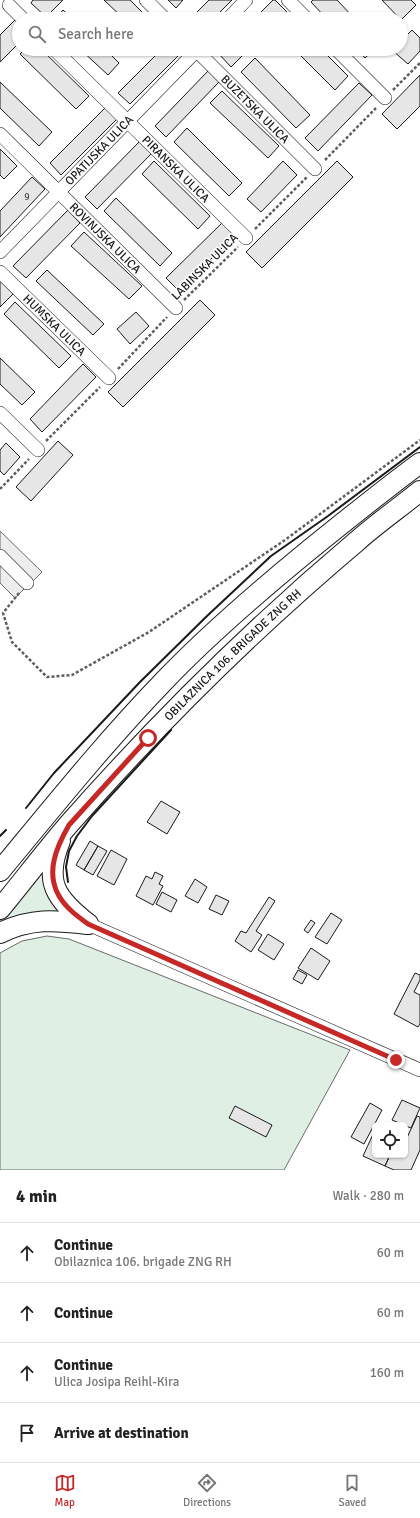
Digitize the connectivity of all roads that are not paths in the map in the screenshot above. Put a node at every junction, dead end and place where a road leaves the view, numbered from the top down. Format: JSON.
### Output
{"nodes":[{"id":1,"x":146,"y":0,"type":"edge"},
{"id":2,"x":246,"y":0,"type":"edge"},
{"id":3,"x":288,"y":0,"type":"edge"},
{"id":4,"x":9,"y":5,"type":"dead end"},
{"id":5,"x":16,"y":12,"type":"edge"},
{"id":6,"x":157,"y":12,"type":"edge"},
{"id":7,"x":235,"y":12,"type":"edge"},
{"id":8,"x":300,"y":12,"type":"edge"},
{"id":9,"x":61,"y":56,"type":"edge"},
{"id":10,"x":190,"y":56,"type":"edge"},
{"id":11,"x":202,"y":56,"type":"edge"},
{"id":12,"x":343,"y":56,"type":"edge"},
{"id":13,"x":385,"y":98,"type":"road end"},
{"id":14,"x":127,"y":121,"type":"junction"},
{"id":15,"x":0,"y":134,"type":"edge"},
{"id":16,"x":315,"y":170,"type":"road end"},
{"id":17,"x":58,"y":192,"type":"junction"},
{"id":18,"x":246,"y":238,"type":"road end"},
{"id":19,"x":0,"y":252,"type":"edge"},
{"id":20,"x":0,"y":272,"type":"edge"},
{"id":21,"x":176,"y":308,"type":"road end"},
{"id":22,"x":109,"y":378,"type":"road end"},
{"id":23,"x":0,"y":413,"type":"edge"},
{"id":24,"x":38,"y":450,"type":"road end"},
{"id":25,"x":420,"y":463,"type":"edge"},
{"id":26,"x":420,"y":491,"type":"edge"},
{"id":27,"x":0,"y":556,"type":"edge"},
{"id":28,"x":27,"y":583,"type":"road end"},
{"id":29,"x":65,"y":793,"type":"junction"},
{"id":30,"x":69,"y":825,"type":"junction"},
{"id":31,"x":0,"y":849,"type":"edge"},
{"id":32,"x":0,"y":871,"type":"edge"},
{"id":33,"x":0,"y":909,"type":"edge"},
{"id":34,"x":88,"y":924,"type":"junction"},
{"id":35,"x":0,"y":933,"type":"edge"},
{"id":36,"x":420,"y":1070,"type":"edge"}],
"edges":[{"from":1,"to":6,"type":"street"},
{"from":2,"to":7,"type":"street"},
{"from":3,"to":8,"type":"street"},
{"from":4,"to":5,"type":"street"},
{"from":9,"to":14,"type":"street","name":"PIRANSKA ULICA"},
{"from":10,"to":14,"type":"street","name":"OPATIJSKA ULICA"},
{"from":11,"to":16,"type":"street","name":"BUZETSKA ULICA"},
{"from":12,"to":13,"type":"street"},
{"from":14,"to":17,"type":"street","name":"OPATIJSKA ULICA"},
{"from":14,"to":18,"type":"street","name":"PIRANSKA ULICA"},
{"from":15,"to":17,"type":"street","name":"ROVINJSKA ULICA"},
{"from":17,"to":19,"type":"street","name":"OPATIJSKA ULICA"},
{"from":17,"to":21,"type":"street","name":"ROVINJSKA ULICA"},
{"from":20,"to":22,"type":"street","name":"HUMSKA ULICA"},
{"from":23,"to":24,"type":"street"},
{"from":25,"to":29,"type":"main road","name":"OBILAZNICA 106. BRIGADE ZNG RH"},
{"from":26,"to":30,"type":"main road","name":"OBILAZNICA 106. BRIGADE ZNG RH"},
{"from":27,"to":28,"type":"street"},
{"from":29,"to":31,"type":"main road"},
{"from":29,"to":32,"type":"main road","name":"OBILAZNICA 106. BRIGADE ZNG RH"},
{"from":30,"to":33,"type":"main road","name":"OBILAZNICA 106. BRIGADE ZNG RH"},
{"from":30,"to":34,"type":"main road"},
{"from":34,"to":35,"type":"main road"},
{"from":34,"to":36,"type":"street"}]}
